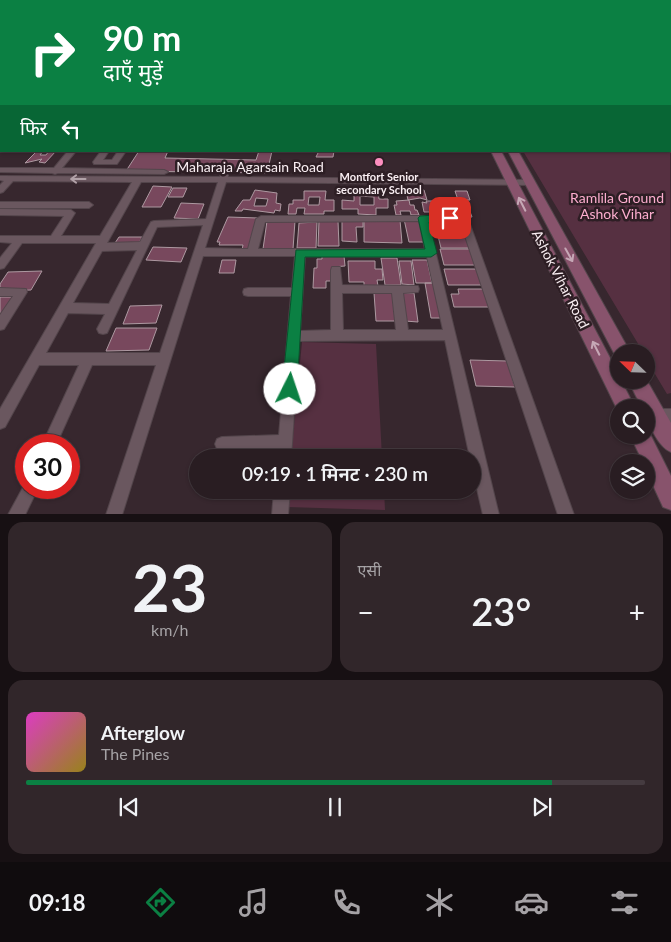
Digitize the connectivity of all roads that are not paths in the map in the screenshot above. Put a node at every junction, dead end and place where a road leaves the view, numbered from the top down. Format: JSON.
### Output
{"nodes":[{"id":1,"x":71,"y":152,"type":"edge"},
{"id":2,"x":104,"y":152,"type":"edge"},
{"id":3,"x":121,"y":152,"type":"edge"},
{"id":4,"x":496,"y":152,"type":"edge"},
{"id":5,"x":513,"y":152,"type":"edge"},
{"id":6,"x":57,"y":169,"type":"junction"},
{"id":7,"x":0,"y":170,"type":"edge"},
{"id":8,"x":224,"y":176,"type":"junction"},
{"id":9,"x":0,"y":178,"type":"edge"},
{"id":10,"x":11,"y":178,"type":"junction"},
{"id":11,"x":50,"y":178,"type":"junction"},
{"id":12,"x":509,"y":178,"type":"junction"},
{"id":13,"x":527,"y":178,"type":"junction"},
{"id":14,"x":138,"y":179,"type":"junction"},
{"id":15,"x":0,"y":190,"type":"edge"},
{"id":16,"x":0,"y":205,"type":"edge"},
{"id":17,"x":89,"y":205,"type":"dead end"},
{"id":18,"x":0,"y":212,"type":"edge"},
{"id":19,"x":423,"y":218,"type":"junction"},
{"id":20,"x":209,"y":222,"type":"junction"},
{"id":21,"x":0,"y":239,"type":"edge"},
{"id":22,"x":20,"y":239,"type":"junction"},
{"id":23,"x":53,"y":240,"type":"junction"},
{"id":24,"x":102,"y":243,"type":"junction"},
{"id":25,"x":143,"y":246,"type":"junction"},
{"id":26,"x":200,"y":252,"type":"junction"},
{"id":27,"x":252,"y":252,"type":"junction"},
{"id":28,"x":300,"y":253,"type":"junction"},
{"id":29,"x":431,"y":253,"type":"junction"},
{"id":30,"x":1,"y":262,"type":"edge"},
{"id":31,"x":336,"y":270,"type":"dead end"},
{"id":32,"x":336,"y":289,"type":"junction"},
{"id":33,"x":397,"y":289,"type":"junction"},
{"id":34,"x":414,"y":289,"type":"dead end"},
{"id":35,"x":0,"y":292,"type":"edge"},
{"id":36,"x":248,"y":292,"type":"dead end"},
{"id":37,"x":297,"y":292,"type":"junction"},
{"id":38,"x":65,"y":308,"type":"junction"},
{"id":39,"x":113,"y":308,"type":"junction"},
{"id":40,"x":0,"y":325,"type":"edge"},
{"id":41,"x":103,"y":329,"type":"dead end"},
{"id":42,"x":450,"y":335,"type":"junction"},
{"id":43,"x":294,"y":336,"type":"junction"},
{"id":44,"x":337,"y":336,"type":"junction"},
{"id":45,"x":403,"y":336,"type":"junction"},
{"id":46,"x":618,"y":344,"type":"edge"},
{"id":47,"x":36,"y":359,"type":"junction"},
{"id":48,"x":88,"y":359,"type":"junction"},
{"id":49,"x":165,"y":359,"type":"junction"},
{"id":50,"x":643,"y":389,"type":"edge"},
{"id":51,"x":621,"y":399,"type":"edge"},
{"id":52,"x":658,"y":416,"type":"edge"},
{"id":53,"x":0,"y":422,"type":"edge"},
{"id":54,"x":54,"y":434,"type":"edge"},
{"id":55,"x":285,"y":442,"type":"junction"},
{"id":56,"x":671,"y":442,"type":"edge"},
{"id":57,"x":222,"y":444,"type":"dead end"},
{"id":58,"x":644,"y":444,"type":"edge"},
{"id":59,"x":285,"y":449,"type":"edge"},
{"id":60,"x":671,"y":498,"type":"edge"},
{"id":61,"x":24,"y":499,"type":"edge"},
{"id":62,"x":281,"y":499,"type":"edge"},
{"id":63,"x":16,"y":514,"type":"edge"},
{"id":64,"x":114,"y":514,"type":"edge"},
{"id":65,"x":280,"y":514,"type":"edge"},
{"id":66,"x":491,"y":514,"type":"edge"},
{"id":67,"x":566,"y":514,"type":"edge"}],
"edges":[{"from":1,"to":6,"type":"street"},
{"from":2,"to":3,"type":"street"},
{"from":4,"to":12,"type":"main road","name":"Ashok Vihar Road"},
{"from":5,"to":13,"type":"main road","name":"Ashok Vihar Road"},
{"from":6,"to":7,"type":"street"},
{"from":6,"to":8,"type":"street"},
{"from":6,"to":11,"type":"street"},
{"from":8,"to":12,"type":"street","name":"Maharaja Agarsain Road"},
{"from":8,"to":14,"type":"street","name":"Maharaja Agarsain Road"},
{"from":8,"to":20,"type":"street"},
{"from":9,"to":10,"type":"street","name":"Maharaja Agarsain Road"},
{"from":10,"to":11,"type":"street","name":"Maharaja Agarsain Road"},
{"from":10,"to":15,"type":"street"},
{"from":14,"to":11,"type":"street","name":"Maharaja Agarsain Road","one_way":true},
{"from":12,"to":13,"type":"street","name":"Maharaja Agarsain Road"},
{"from":51,"to":12,"type":"main road","name":"Ashok Vihar Road","one_way":true},
{"from":13,"to":46,"type":"main road","name":"Ashok Vihar Road","one_way":true},
{"from":14,"to":24,"type":"street"},
{"from":16,"to":17,"type":"street"},
{"from":18,"to":23,"type":"street"},
{"from":19,"to":27,"type":"street"},
{"from":19,"to":29,"type":"street"},
{"from":19,"to":67,"type":"street"},
{"from":20,"to":25,"type":"street"},
{"from":20,"to":26,"type":"street"},
{"from":21,"to":22,"type":"street"},
{"from":22,"to":23,"type":"street"},
{"from":22,"to":30,"type":"street"},
{"from":23,"to":24,"type":"street"},
{"from":24,"to":25,"type":"street"},
{"from":24,"to":38,"type":"street"},
{"from":25,"to":39,"type":"street"},
{"from":26,"to":27,"type":"street"},
{"from":26,"to":49,"type":"street"},
{"from":27,"to":28,"type":"street"},
{"from":28,"to":29,"type":"street"},
{"from":28,"to":37,"type":"street"},
{"from":29,"to":42,"type":"street"},
{"from":31,"to":32,"type":"street"},
{"from":32,"to":33,"type":"street"},
{"from":32,"to":44,"type":"street"},
{"from":33,"to":34,"type":"street"},
{"from":33,"to":45,"type":"street"},
{"from":35,"to":40,"type":"street"},
{"from":36,"to":37,"type":"street"},
{"from":37,"to":43,"type":"street"},
{"from":38,"to":39,"type":"street"},
{"from":38,"to":47,"type":"street"},
{"from":39,"to":41,"type":"street"},
{"from":42,"to":45,"type":"street"},
{"from":42,"to":66,"type":"street"},
{"from":43,"to":44,"type":"street"},
{"from":43,"to":55,"type":"street"},
{"from":44,"to":45,"type":"street"},
{"from":47,"to":48,"type":"street"},
{"from":47,"to":53,"type":"street"},
{"from":48,"to":49,"type":"street"},
{"from":48,"to":54,"type":"street"},
{"from":49,"to":64,"type":"street"},
{"from":50,"to":52,"type":"main road"},
{"from":52,"to":56,"type":"main road"},
{"from":55,"to":57,"type":"street"},
{"from":55,"to":59,"type":"street"},
{"from":58,"to":60,"type":"main road"},
{"from":61,"to":63,"type":"street"},
{"from":62,"to":65,"type":"street"}]}
